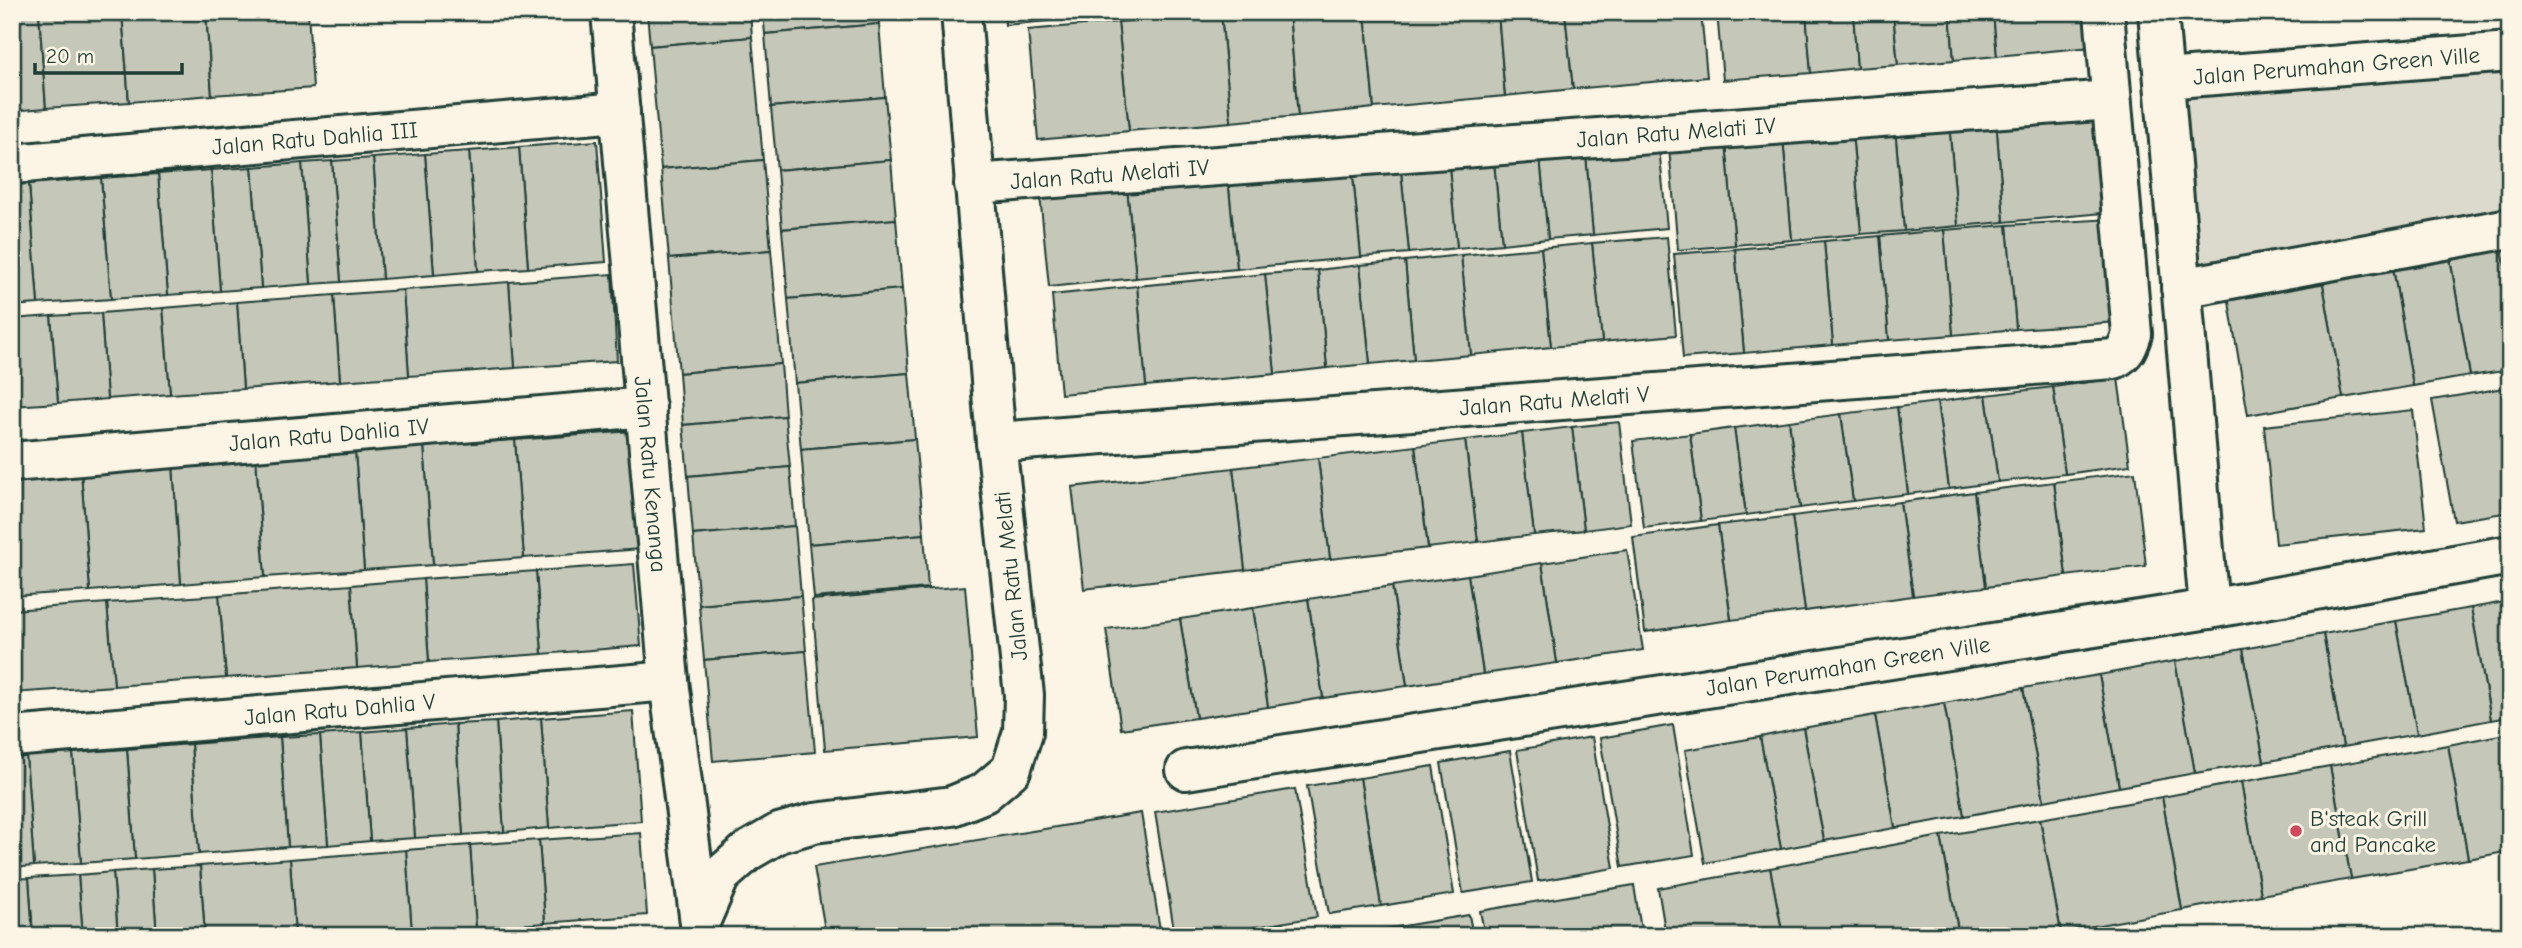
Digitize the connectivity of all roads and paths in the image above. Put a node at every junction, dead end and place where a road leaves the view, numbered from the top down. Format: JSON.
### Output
{"nodes":[{"id":1,"x":611,"y":12,"type":"edge"},
{"id":2,"x":961,"y":12,"type":"edge"},
{"id":3,"x":2104,"y":12,"type":"edge"},
{"id":4,"x":2158,"y":12,"type":"edge"},
{"id":5,"x":2510,"y":52,"type":"edge"},
{"id":6,"x":2164,"y":79,"type":"junction"},
{"id":7,"x":2111,"y":100,"type":"junction"},
{"id":8,"x":620,"y":112,"type":"junction"},
{"id":9,"x":12,"y":164,"type":"edge"},
{"id":10,"x":974,"y":184,"type":"junction"},
{"id":11,"x":2510,"y":228,"type":"edge"},
{"id":12,"x":2181,"y":288,"type":"junction"},
{"id":13,"x":646,"y":407,"type":"junction"},
{"id":14,"x":996,"y":442,"type":"junction"},
{"id":15,"x":12,"y":461,"type":"edge"},
{"id":16,"x":2510,"y":555,"type":"edge"},
{"id":17,"x":2209,"y":609,"type":"junction"},
{"id":18,"x":669,"y":681,"type":"junction"},
{"id":19,"x":12,"y":737,"type":"edge"},
{"id":20,"x":1186,"y":771,"type":"dead end"},
{"id":21,"x":701,"y":929,"type":"edge"}],
"edges":[{"from":1,"to":8,"type":"street","name":"Jalan Ratu Kenanga"},
{"from":2,"to":10,"type":"street","name":"Jalan Ratu Melati"},
{"from":3,"to":7,"type":"street"},
{"from":4,"to":6,"type":"street"},
{"from":5,"to":6,"type":"street","name":"Jalan Perumahan Green Ville"},
{"from":6,"to":12,"type":"street"},
{"from":7,"to":10,"type":"street","name":"Jalan Ratu Melati IV"},
{"from":7,"to":14,"type":"street","name":"Jalan Ratu Melati V"},
{"from":8,"to":9,"type":"street","name":"Jalan Ratu Dahlia III"},
{"from":8,"to":13,"type":"street","name":"Jalan Ratu Kenanga"},
{"from":10,"to":14,"type":"street","name":"Jalan Ratu Melati"},
{"from":11,"to":12,"type":"street"},
{"from":12,"to":17,"type":"street"},
{"from":13,"to":15,"type":"street","name":"Jalan Ratu Dahlia IV"},
{"from":13,"to":18,"type":"street","name":"Jalan Ratu Kenanga"},
{"from":14,"to":21,"type":"street","name":"Jalan Ratu Melati"},
{"from":16,"to":17,"type":"street","name":"Jalan Perumahan Green Ville"},
{"from":17,"to":20,"type":"street","name":"Jalan Perumahan Green Ville"},
{"from":18,"to":19,"type":"street","name":"Jalan Ratu Dahlia V"},
{"from":18,"to":21,"type":"street","name":"Jalan Ratu Kenanga"}]}
